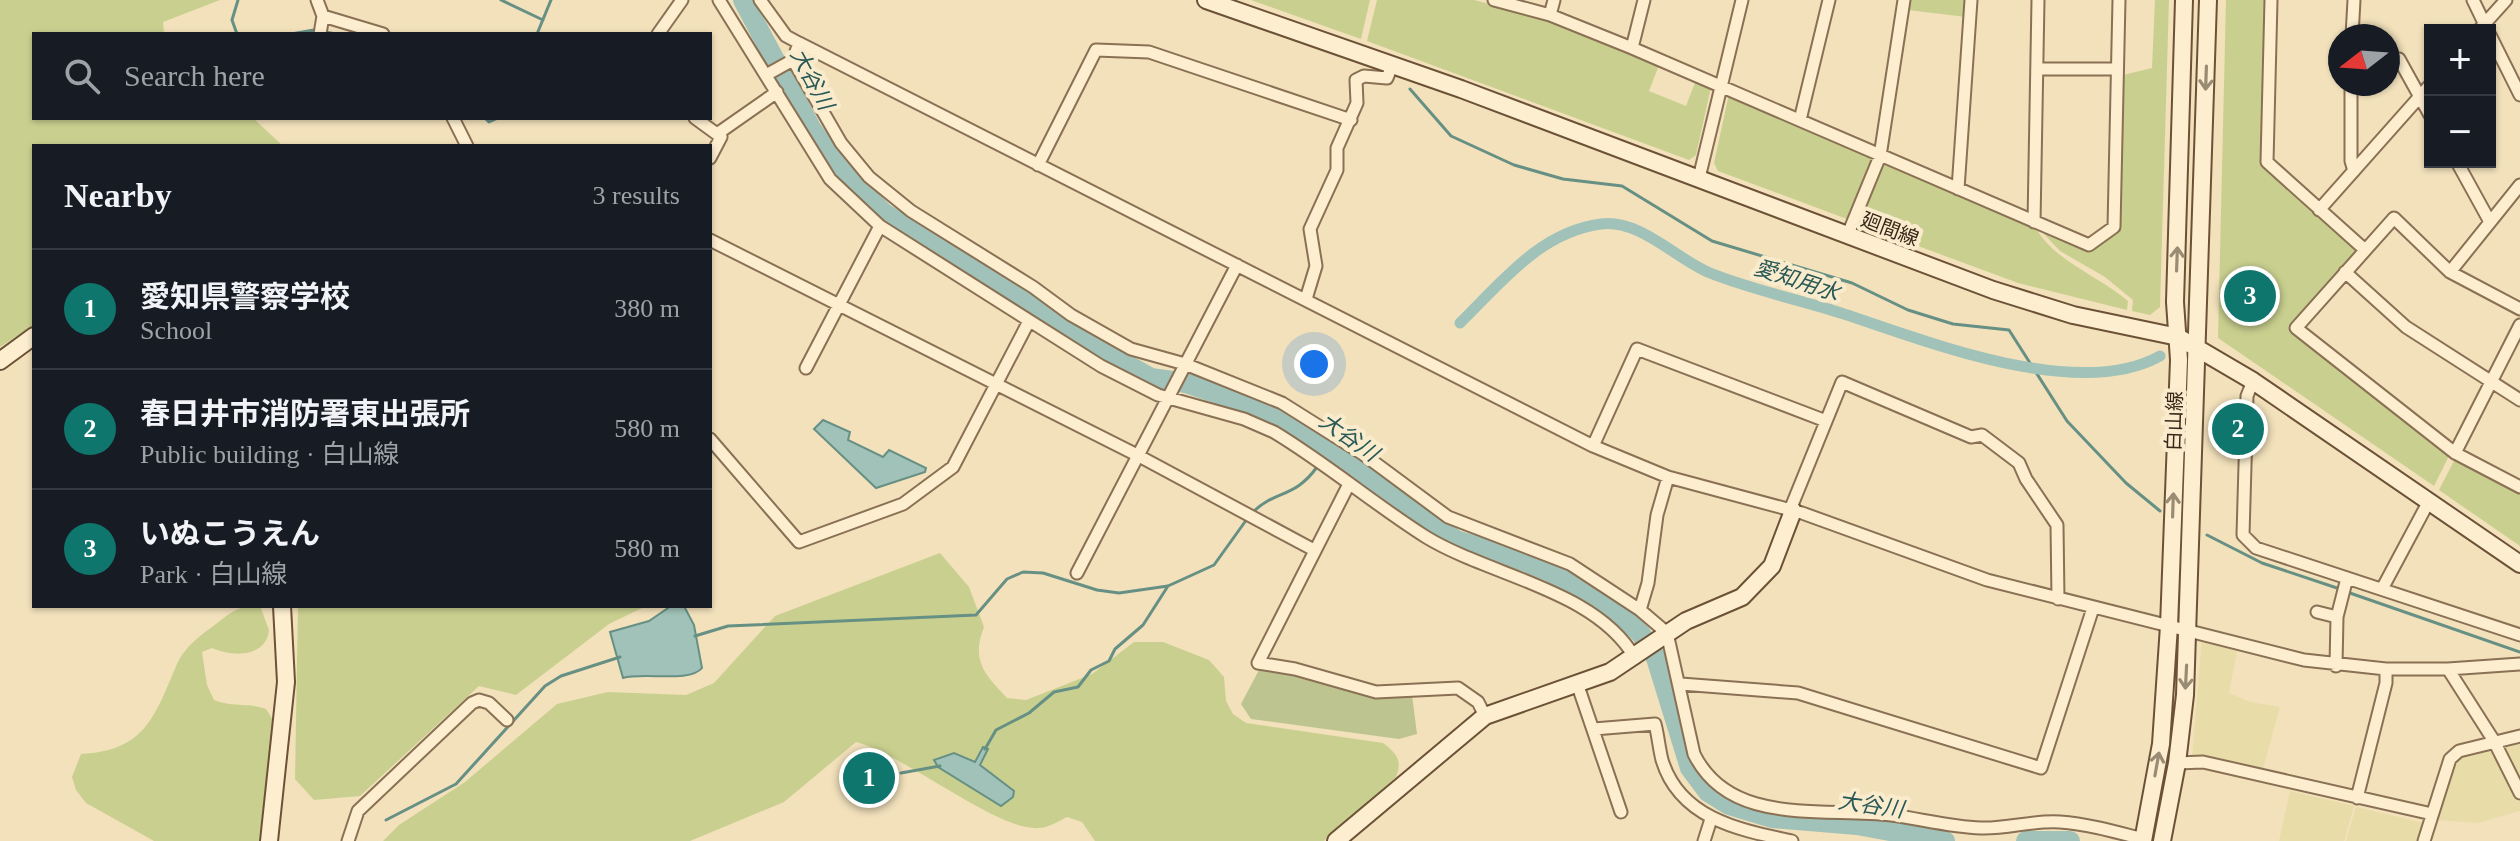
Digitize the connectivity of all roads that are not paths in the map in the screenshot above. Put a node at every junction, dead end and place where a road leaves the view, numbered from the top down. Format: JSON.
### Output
{"nodes":[{"id":1,"x":317,"y":0,"type":"edge"},
{"id":2,"x":682,"y":0,"type":"edge"},
{"id":3,"x":719,"y":0,"type":"edge"},
{"id":4,"x":760,"y":0,"type":"edge"},
{"id":5,"x":1206,"y":0,"type":"edge"},
{"id":6,"x":1494,"y":0,"type":"edge"},
{"id":7,"x":1554,"y":0,"type":"edge"},
{"id":8,"x":1644,"y":0,"type":"edge"},
{"id":9,"x":1742,"y":0,"type":"edge"},
{"id":10,"x":1829,"y":0,"type":"edge"},
{"id":11,"x":1904,"y":0,"type":"edge"},
{"id":12,"x":1971,"y":0,"type":"edge"},
{"id":13,"x":2034,"y":0,"type":"edge"},
{"id":14,"x":2119,"y":0,"type":"edge"},
{"id":15,"x":2184,"y":0,"type":"edge"},
{"id":16,"x":2208,"y":0,"type":"edge"},
{"id":17,"x":2271,"y":0,"type":"edge"},
{"id":18,"x":2354,"y":0,"type":"edge"},
{"id":19,"x":2473,"y":0,"type":"edge"},
{"id":20,"x":2506,"y":0,"type":"edge"},
{"id":21,"x":1550,"y":15,"type":"junction"},
{"id":22,"x":2353,"y":24,"type":"edge"},
{"id":23,"x":2483,"y":24,"type":"edge"},
{"id":24,"x":2489,"y":24,"type":"edge"},
{"id":25,"x":321,"y":26,"type":"edge"},
{"id":26,"x":368,"y":32,"type":"edge"},
{"id":27,"x":659,"y":32,"type":"edge"},
{"id":28,"x":799,"y":43,"type":"junction"},
{"id":29,"x":1632,"y":48,"type":"junction"},
{"id":30,"x":2496,"y":50,"type":"edge"},
{"id":31,"x":793,"y":60,"type":"junction"},
{"id":32,"x":2400,"y":61,"type":"edge"},
{"id":33,"x":1392,"y":66,"type":"junction"},
{"id":34,"x":2038,"y":69,"type":"junction"},
{"id":35,"x":2117,"y":69,"type":"junction"},
{"id":36,"x":766,"y":75,"type":"junction"},
{"id":37,"x":1722,"y":86,"type":"junction"},
{"id":38,"x":777,"y":92,"type":"junction"},
{"id":39,"x":2424,"y":92,"type":"edge"},
{"id":40,"x":2520,"y":95,"type":"edge"},
{"id":41,"x":2351,"y":96,"type":"edge"},
{"id":42,"x":2420,"y":96,"type":"junction"},
{"id":43,"x":2424,"y":104,"type":"edge"},
{"id":44,"x":454,"y":120,"type":"edge"},
{"id":45,"x":698,"y":120,"type":"edge"},
{"id":46,"x":1351,"y":120,"type":"junction"},
{"id":47,"x":1800,"y":120,"type":"junction"},
{"id":48,"x":717,"y":134,"type":"junction"},
{"id":49,"x":466,"y":144,"type":"edge"},
{"id":50,"x":712,"y":154,"type":"edge"},
{"id":51,"x":1880,"y":156,"type":"junction"},
{"id":52,"x":1038,"y":165,"type":"junction"},
{"id":53,"x":2460,"y":168,"type":"edge"},
{"id":54,"x":2354,"y":171,"type":"junction"},
{"id":55,"x":1699,"y":178,"type":"junction"},
{"id":56,"x":2520,"y":185,"type":"edge"},
{"id":57,"x":1958,"y":189,"type":"junction"},
{"id":58,"x":2319,"y":210,"type":"junction"},
{"id":59,"x":2034,"y":222,"type":"junction"},
{"id":60,"x":2490,"y":222,"type":"junction"},
{"id":61,"x":880,"y":226,"type":"junction"},
{"id":62,"x":1848,"y":234,"type":"junction"},
{"id":63,"x":712,"y":241,"type":"edge"},
{"id":64,"x":2364,"y":249,"type":"junction"},
{"id":65,"x":1237,"y":265,"type":"junction"},
{"id":66,"x":2345,"y":272,"type":"junction"},
{"id":67,"x":2450,"y":272,"type":"junction"},
{"id":68,"x":1306,"y":299,"type":"junction"},
{"id":69,"x":839,"y":305,"type":"junction"},
{"id":70,"x":2520,"y":309,"type":"edge"},
{"id":71,"x":1029,"y":321,"type":"junction"},
{"id":72,"x":2520,"y":325,"type":"edge"},
{"id":73,"x":32,"y":337,"type":"edge"},
{"id":74,"x":2178,"y":337,"type":"junction"},
{"id":75,"x":2198,"y":347,"type":"junction"},
{"id":76,"x":0,"y":361,"type":"edge"},
{"id":77,"x":1184,"y":366,"type":"junction"},
{"id":78,"x":806,"y":368,"type":"dead end"},
{"id":79,"x":2253,"y":381,"type":"junction"},
{"id":80,"x":2489,"y":383,"type":"junction"},
{"id":81,"x":995,"y":384,"type":"junction"},
{"id":82,"x":1167,"y":397,"type":"junction"},
{"id":83,"x":2520,"y":400,"type":"edge"},
{"id":84,"x":1826,"y":421,"type":"junction"},
{"id":85,"x":712,"y":441,"type":"edge"},
{"id":86,"x":1593,"y":446,"type":"junction"},
{"id":87,"x":2455,"y":453,"type":"junction"},
{"id":88,"x":1137,"y":455,"type":"junction"},
{"id":89,"x":1668,"y":477,"type":"junction"},
{"id":90,"x":1349,"y":484,"type":"junction"},
{"id":91,"x":2520,"y":487,"type":"edge"},
{"id":92,"x":2429,"y":501,"type":"junction"},
{"id":93,"x":1791,"y":511,"type":"junction"},
{"id":94,"x":1314,"y":550,"type":"junction"},
{"id":95,"x":2520,"y":564,"type":"edge"},
{"id":96,"x":1077,"y":573,"type":"dead end"},
{"id":97,"x":2345,"y":586,"type":"junction"},
{"id":98,"x":2382,"y":589,"type":"junction"},
{"id":99,"x":2058,"y":599,"type":"junction"},
{"id":100,"x":282,"y":608,"type":"edge"},
{"id":101,"x":2093,"y":608,"type":"junction"},
{"id":102,"x":1640,"y":610,"type":"junction"},
{"id":103,"x":2317,"y":612,"type":"dead end"},
{"id":104,"x":2337,"y":617,"type":"junction"},
{"id":105,"x":2169,"y":626,"type":"junction"},
{"id":106,"x":2188,"y":629,"type":"junction"},
{"id":107,"x":1667,"y":633,"type":"junction"},
{"id":108,"x":2520,"y":635,"type":"edge"},
{"id":109,"x":1638,"y":656,"type":"junction"},
{"id":110,"x":2520,"y":664,"type":"edge"},
{"id":111,"x":2336,"y":666,"type":"junction"},
{"id":112,"x":2386,"y":669,"type":"junction"},
{"id":113,"x":2448,"y":669,"type":"junction"},
{"id":114,"x":1681,"y":684,"type":"junction"},
{"id":115,"x":1578,"y":686,"type":"junction"},
{"id":116,"x":1485,"y":716,"type":"junction"},
{"id":117,"x":507,"y":720,"type":"dead end"},
{"id":118,"x":1594,"y":729,"type":"junction"},
{"id":119,"x":2520,"y":736,"type":"edge"},
{"id":120,"x":2494,"y":741,"type":"junction"},
{"id":121,"x":2177,"y":763,"type":"junction"},
{"id":122,"x":2520,"y":793,"type":"edge"},
{"id":123,"x":2357,"y":798,"type":"junction"},
{"id":124,"x":1621,"y":812,"type":"dead end"},
{"id":125,"x":2432,"y":814,"type":"junction"},
{"id":126,"x":1711,"y":819,"type":"junction"},
{"id":127,"x":272,"y":839,"type":"edge"},
{"id":128,"x":2143,"y":840,"type":"edge"},
{"id":129,"x":348,"y":841,"type":"edge"},
{"id":130,"x":1336,"y":841,"type":"edge"},
{"id":131,"x":1704,"y":841,"type":"edge"},
{"id":132,"x":1792,"y":841,"type":"edge"},
{"id":133,"x":2162,"y":841,"type":"edge"},
{"id":134,"x":2424,"y":841,"type":"edge"}],
"edges":[{"from":1,"to":25,"type":"street"},
{"from":2,"to":27,"type":"street"},
{"from":3,"to":36,"type":"street"},
{"from":4,"to":28,"type":"street"},
{"from":5,"to":33,"type":"street","name":"廻間線"},
{"from":6,"to":21,"type":"street"},
{"from":7,"to":21,"type":"street"},
{"from":8,"to":29,"type":"street"},
{"from":9,"to":37,"type":"street"},
{"from":10,"to":47,"type":"street"},
{"from":11,"to":51,"type":"street"},
{"from":12,"to":57,"type":"street"},
{"from":13,"to":34,"type":"street"},
{"from":14,"to":35,"type":"street"},
{"from":74,"to":15,"type":"street","name":"白山線","one_way":true},
{"from":16,"to":75,"type":"street","name":"白山線","one_way":true},
{"from":17,"to":58,"type":"street"},
{"from":18,"to":22,"type":"street"},
{"from":19,"to":23,"type":"street"},
{"from":20,"to":24,"type":"street"},
{"from":21,"to":29,"type":"street"},
{"from":25,"to":26,"type":"street"},
{"from":28,"to":31,"type":"street"},
{"from":28,"to":52,"type":"street"},
{"from":29,"to":37,"type":"street"},
{"from":30,"to":40,"type":"street"},
{"from":31,"to":36,"type":"street"},
{"from":31,"to":77,"type":"street"},
{"from":32,"to":42,"type":"street"},
{"from":33,"to":46,"type":"street"},
{"from":33,"to":55,"type":"street","name":"廻間線"},
{"from":34,"to":35,"type":"street"},
{"from":34,"to":59,"type":"street"},
{"from":35,"to":59,"type":"street"},
{"from":36,"to":38,"type":"street"},
{"from":37,"to":47,"type":"street"},
{"from":37,"to":55,"type":"street"},
{"from":38,"to":48,"type":"street"},
{"from":38,"to":61,"type":"street"},
{"from":39,"to":42,"type":"street"},
{"from":41,"to":54,"type":"street"},
{"from":42,"to":43,"type":"street"},
{"from":42,"to":54,"type":"street"},
{"from":44,"to":49,"type":"street"},
{"from":45,"to":48,"type":"street"},
{"from":46,"to":52,"type":"street"},
{"from":46,"to":68,"type":"street"},
{"from":47,"to":51,"type":"street"},
{"from":48,"to":50,"type":"street"},
{"from":51,"to":57,"type":"street"},
{"from":51,"to":62,"type":"street"},
{"from":52,"to":65,"type":"street"},
{"from":53,"to":60,"type":"street"},
{"from":54,"to":58,"type":"street"},
{"from":55,"to":62,"type":"street","name":"廻間線"},
{"from":56,"to":60,"type":"street"},
{"from":57,"to":59,"type":"street"},
{"from":58,"to":64,"type":"street"},
{"from":60,"to":67,"type":"street"},
{"from":61,"to":69,"type":"street"},
{"from":61,"to":71,"type":"street"},
{"from":62,"to":74,"type":"street","name":"廻間線"},
{"from":63,"to":69,"type":"street"},
{"from":64,"to":66,"type":"street"},
{"from":64,"to":67,"type":"street"},
{"from":65,"to":68,"type":"street"},
{"from":65,"to":77,"type":"street"},
{"from":66,"to":80,"type":"street"},
{"from":66,"to":87,"type":"street"},
{"from":67,"to":70,"type":"street"},
{"from":68,"to":86,"type":"street"},
{"from":69,"to":78,"type":"street"},
{"from":69,"to":81,"type":"street"},
{"from":71,"to":81,"type":"street"},
{"from":71,"to":82,"type":"street"},
{"from":72,"to":80,"type":"street"},
{"from":73,"to":76,"type":"street"},
{"from":74,"to":75,"type":"street","name":"廻間線"},
{"from":105,"to":74,"type":"street","name":"白山線","one_way":true},
{"from":75,"to":79,"type":"street","name":"廻間線"},
{"from":75,"to":106,"type":"street","name":"白山線"},
{"from":77,"to":82,"type":"street"},
{"from":77,"to":102,"type":"street"},
{"from":79,"to":92,"type":"street","name":"廻間線"},
{"from":79,"to":97,"type":"street"},
{"from":80,"to":83,"type":"street"},
{"from":80,"to":87,"type":"street"},
{"from":81,"to":85,"type":"street"},
{"from":81,"to":88,"type":"street"},
{"from":82,"to":88,"type":"street"},
{"from":82,"to":90,"type":"street"},
{"from":84,"to":86,"type":"street"},
{"from":84,"to":93,"type":"street"},
{"from":84,"to":99,"type":"street"},
{"from":86,"to":89,"type":"street"},
{"from":87,"to":91,"type":"street"},
{"from":88,"to":94,"type":"street"},
{"from":88,"to":96,"type":"street"},
{"from":89,"to":93,"type":"street"},
{"from":89,"to":102,"type":"street"},
{"from":90,"to":94,"type":"street"},
{"from":90,"to":109,"type":"street"},
{"from":92,"to":95,"type":"street","name":"廻間線"},
{"from":92,"to":98,"type":"street"},
{"from":93,"to":99,"type":"street"},
{"from":93,"to":107,"type":"street"},
{"from":94,"to":116,"type":"street"},
{"from":97,"to":98,"type":"street"},
{"from":97,"to":104,"type":"street"},
{"from":98,"to":108,"type":"street"},
{"from":99,"to":101,"type":"street"},
{"from":100,"to":127,"type":"street"},
{"from":101,"to":105,"type":"street"},
{"from":101,"to":114,"type":"street"},
{"from":102,"to":107,"type":"street"},
{"from":103,"to":104,"type":"street"},
{"from":104,"to":111,"type":"street"},
{"from":105,"to":106,"type":"street"},
{"from":128,"to":105,"type":"street","name":"白山線","one_way":true},
{"from":106,"to":111,"type":"street"},
{"from":106,"to":121,"type":"street","name":"白山線","one_way":true},
{"from":107,"to":109,"type":"street"},
{"from":107,"to":114,"type":"street"},
{"from":109,"to":115,"type":"street"},
{"from":110,"to":113,"type":"street"},
{"from":111,"to":112,"type":"street"},
{"from":112,"to":113,"type":"street"},
{"from":112,"to":123,"type":"street"},
{"from":113,"to":120,"type":"street"},
{"from":114,"to":128,"type":"street"},
{"from":115,"to":116,"type":"street"},
{"from":115,"to":118,"type":"street"},
{"from":116,"to":130,"type":"street"},
{"from":117,"to":129,"type":"street"},
{"from":118,"to":124,"type":"street"},
{"from":118,"to":126,"type":"street"},
{"from":119,"to":120,"type":"street"},
{"from":120,"to":122,"type":"street"},
{"from":120,"to":125,"type":"street"},
{"from":121,"to":123,"type":"street"},
{"from":121,"to":133,"type":"street","name":"白山線"},
{"from":123,"to":125,"type":"street"},
{"from":125,"to":134,"type":"street"},
{"from":126,"to":131,"type":"street"},
{"from":126,"to":132,"type":"street"}]}
